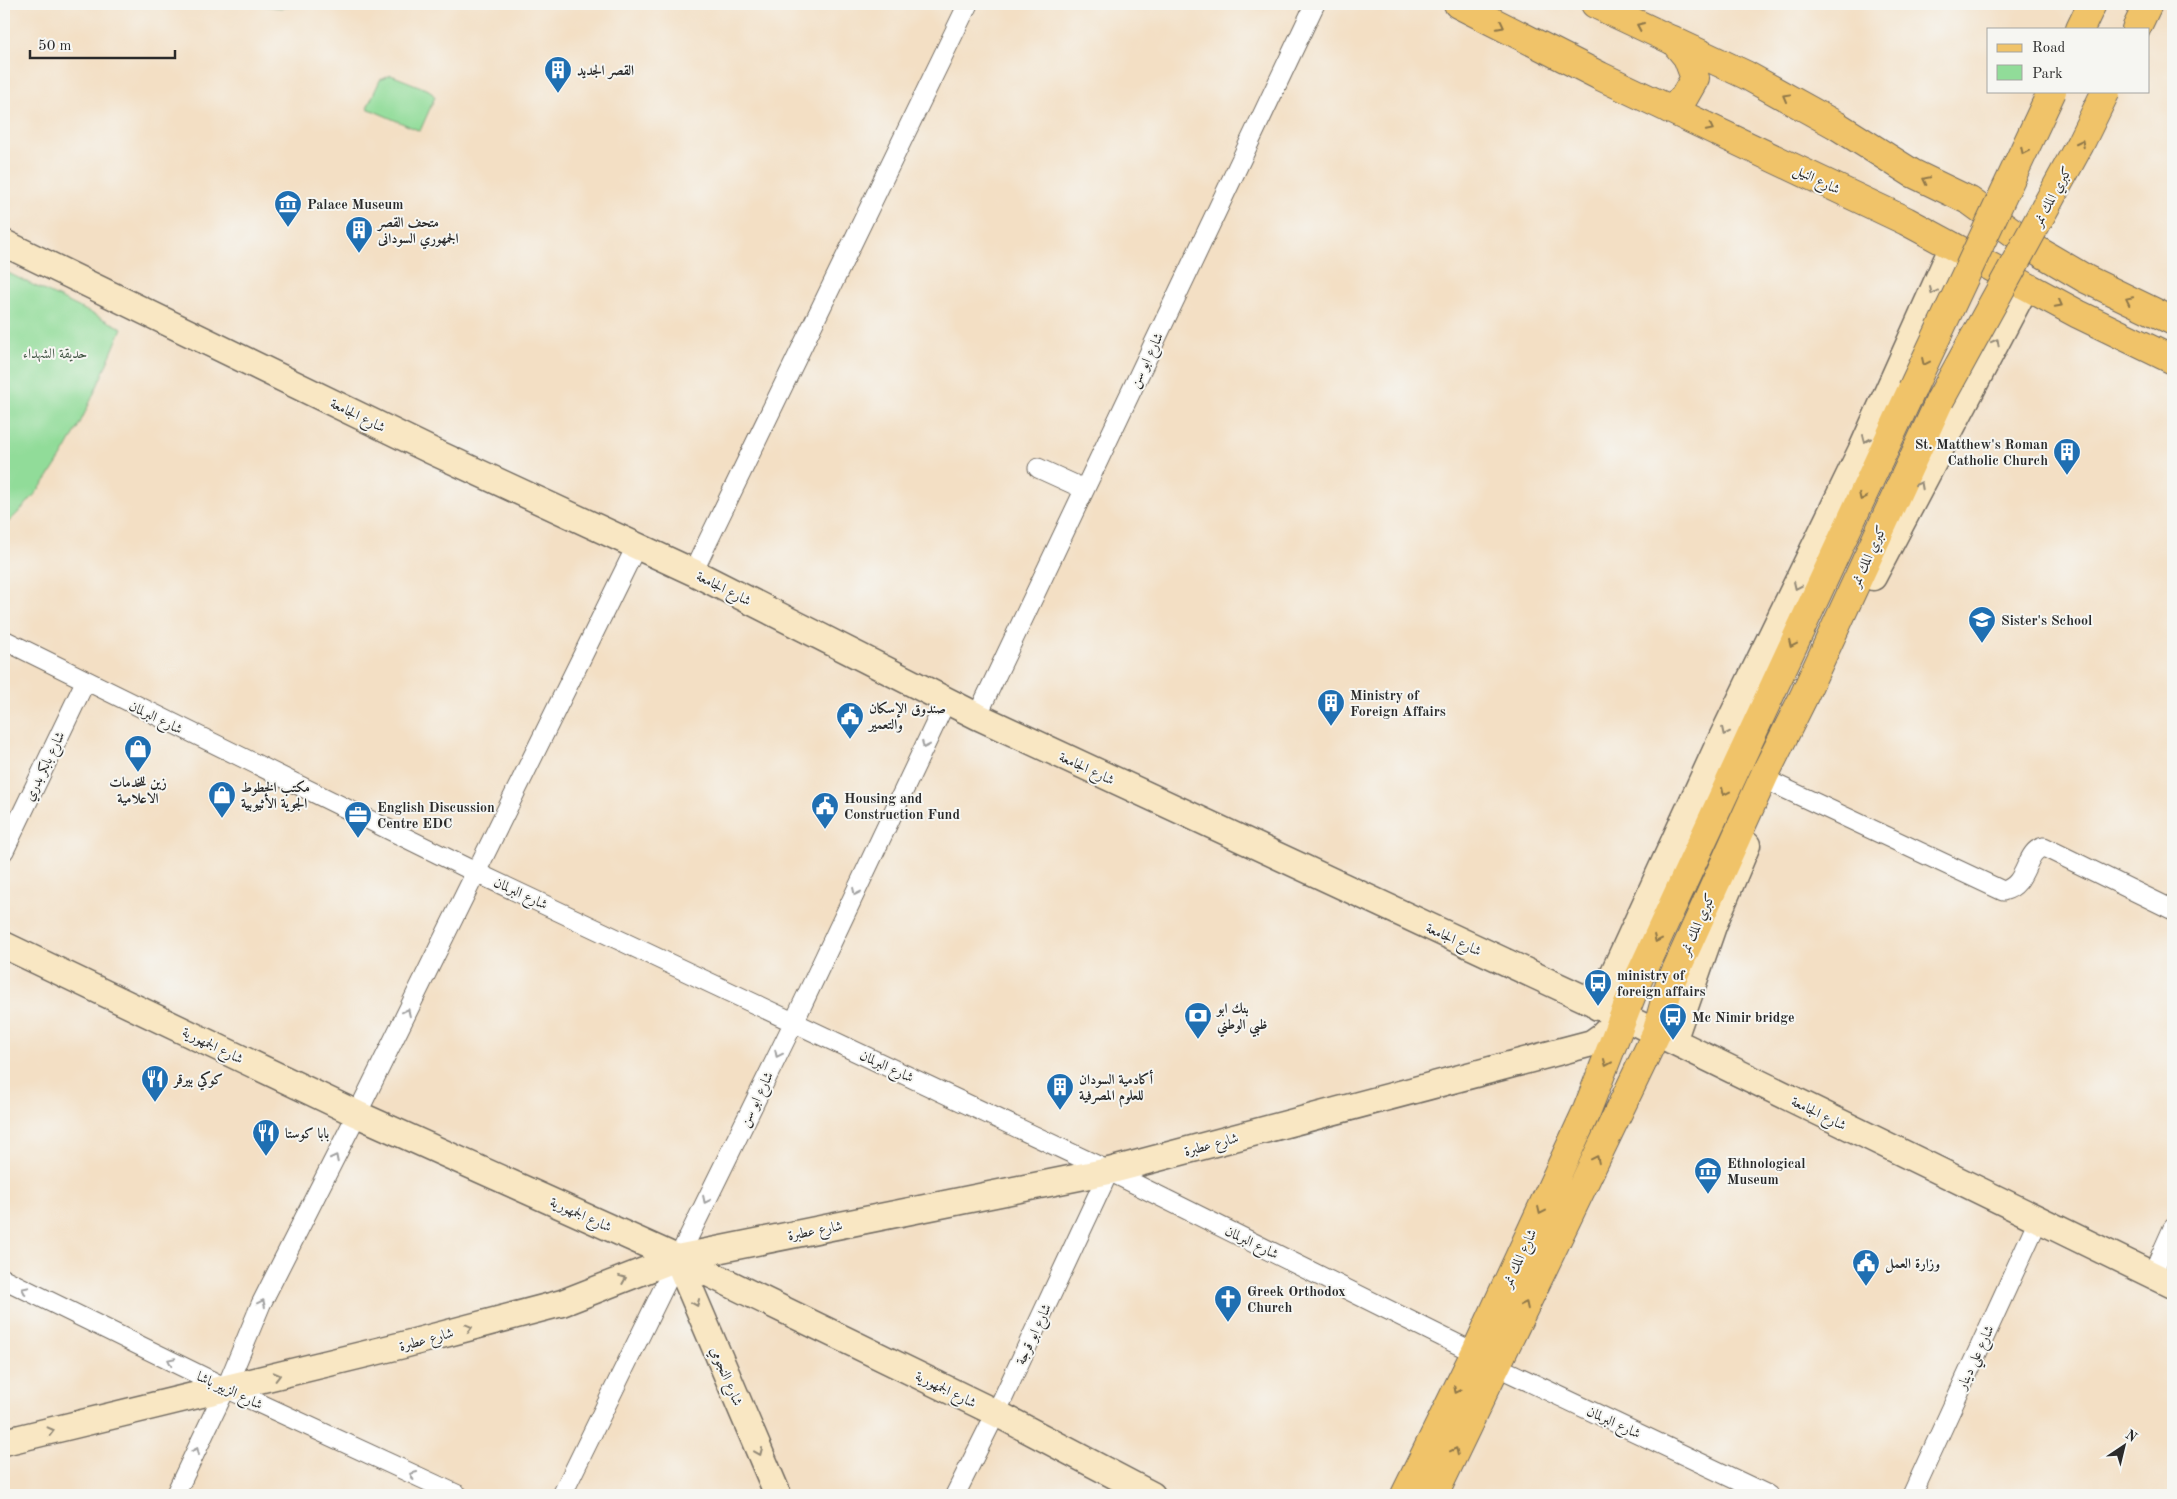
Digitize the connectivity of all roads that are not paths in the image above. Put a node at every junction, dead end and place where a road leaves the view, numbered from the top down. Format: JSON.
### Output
{"nodes":[{"id":1,"x":968,"y":4,"type":"edge"},
{"id":2,"x":1315,"y":4,"type":"edge"},
{"id":3,"x":1458,"y":4,"type":"edge"},
{"id":4,"x":1594,"y":4,"type":"edge"},
{"id":5,"x":2092,"y":4,"type":"edge"},
{"id":6,"x":2148,"y":4,"type":"edge"},
{"id":7,"x":2080,"y":28,"type":"edge"},
{"id":8,"x":2136,"y":28,"type":"edge"},
{"id":9,"x":1672,"y":40,"type":"junction"},
{"id":10,"x":2052,"y":92,"type":"edge"},
{"id":11,"x":2106,"y":92,"type":"edge"},
{"id":12,"x":1669,"y":109,"type":"junction"},
{"id":13,"x":4,"y":243,"type":"edge"},
{"id":14,"x":1952,"y":246,"type":"junction"},
{"id":15,"x":2026,"y":286,"type":"junction"},
{"id":16,"x":2173,"y":321,"type":"edge"},
{"id":17,"x":2173,"y":360,"type":"edge"},
{"id":18,"x":1038,"y":468,"type":"dead end"},
{"id":19,"x":1084,"y":490,"type":"junction"},
{"id":20,"x":636,"y":547,"type":"junction"},
{"id":21,"x":693,"y":572,"type":"junction"},
{"id":22,"x":4,"y":640,"type":"edge"},
{"id":23,"x":84,"y":682,"type":"junction"},
{"id":24,"x":946,"y":701,"type":"junction"},
{"id":25,"x":977,"y":716,"type":"junction"},
{"id":26,"x":1773,"y":783,"type":"junction"},
{"id":27,"x":4,"y":851,"type":"edge"},
{"id":28,"x":475,"y":872,"type":"junction"},
{"id":29,"x":2173,"y":910,"type":"edge"},
{"id":30,"x":4,"y":945,"type":"edge"},
{"id":31,"x":1610,"y":1012,"type":"junction"},
{"id":32,"x":794,"y":1022,"type":"junction"},
{"id":33,"x":1664,"y":1037,"type":"junction"},
{"id":34,"x":357,"y":1114,"type":"junction"},
{"id":35,"x":1109,"y":1171,"type":"junction"},
{"id":36,"x":2038,"y":1220,"type":"junction"},
{"id":37,"x":2173,"y":1228,"type":"edge"},
{"id":38,"x":677,"y":1258,"type":"junction"},
{"id":39,"x":4,"y":1280,"type":"edge"},
{"id":40,"x":2162,"y":1280,"type":"edge"},
{"id":41,"x":1486,"y":1359,"type":"junction"},
{"id":42,"x":226,"y":1388,"type":"junction"},
{"id":43,"x":996,"y":1413,"type":"junction"},
{"id":44,"x":4,"y":1442,"type":"edge"},
{"id":45,"x":175,"y":1495,"type":"edge"},
{"id":46,"x":458,"y":1495,"type":"edge"},
{"id":47,"x":562,"y":1495,"type":"edge"},
{"id":48,"x":778,"y":1495,"type":"edge"},
{"id":49,"x":955,"y":1495,"type":"edge"},
{"id":50,"x":1152,"y":1495,"type":"edge"},
{"id":51,"x":1405,"y":1495,"type":"edge"},
{"id":52,"x":1434,"y":1495,"type":"edge"},
{"id":53,"x":1768,"y":1495,"type":"edge"},
{"id":54,"x":1912,"y":1495,"type":"edge"}],
"edges":[{"from":1,"to":21,"type":"street"},
{"from":2,"to":19,"type":"street","name":"شارع ابو سن"},
{"from":3,"to":12,"type":"main road","name":"شارع النيل","one_way":true},
{"from":9,"to":4,"type":"main road","one_way":true},
{"from":5,"to":7,"type":"main road"},
{"from":6,"to":8,"type":"main road"},
{"from":9,"to":12,"type":"main road"},
{"from":16,"to":9,"type":"main road","one_way":true},
{"from":10,"to":31,"type":"main road","one_way":true,"bridge":true},
{"from":33,"to":11,"type":"main road","name":"كبري المك نمر","one_way":true,"bridge":true},
{"from":12,"to":14,"type":"main road","name":"شارع النيل","one_way":true},
{"from":13,"to":20,"type":"main road","name":"شارع الجامعة"},
{"from":14,"to":15,"type":"main road","name":"شارع النيل"},
{"from":14,"to":31,"type":"main road","one_way":true},
{"from":15,"to":17,"type":"main road","name":"شارع النيل","one_way":true},
{"from":26,"to":15,"type":"main road","one_way":true},
{"from":18,"to":19,"type":"street"},
{"from":19,"to":25,"type":"street","name":"شارع ابو سن"},
{"from":20,"to":21,"type":"main road","name":"شارع الجامعة"},
{"from":20,"to":28,"type":"street"},
{"from":21,"to":24,"type":"main road","name":"شارع الجامعة"},
{"from":22,"to":23,"type":"street","name":"شارع البرلمان"},
{"from":23,"to":27,"type":"street","name":"شارع بابكر بدري"},
{"from":23,"to":28,"type":"street","name":"شارع البرلمان"},
{"from":24,"to":25,"type":"main road","name":"شارع الجامعة"},
{"from":24,"to":32,"type":"street","name":"شارع ابو سن","one_way":true},
{"from":25,"to":31,"type":"main road","name":"شارع الجامعة"},
{"from":26,"to":29,"type":"street"},
{"from":26,"to":33,"type":"main road"},
{"from":28,"to":32,"type":"street","name":"شارع البرلمان"},
{"from":34,"to":28,"type":"street","one_way":true},
{"from":30,"to":34,"type":"main road","name":"شارع الجمهورية"},
{"from":31,"to":33,"type":"main road","name":"شارع الجامعة"},
{"from":31,"to":35,"type":"main road","name":"شارع عطبرة"},
{"from":31,"to":41,"type":"main road","name":"شارع المك نمر","one_way":true},
{"from":32,"to":35,"type":"street","name":"شارع البرلمان"},
{"from":32,"to":38,"type":"street","name":"شارع ابو سن","one_way":true},
{"from":33,"to":36,"type":"main road","name":"شارع الجامعة"},
{"from":41,"to":33,"type":"main road","name":"شارع المك نمر","one_way":true},
{"from":34,"to":38,"type":"main road","name":"شارع الجمهورية"},
{"from":42,"to":34,"type":"street","one_way":true},
{"from":35,"to":38,"type":"main road","name":"شارع عطبرة"},
{"from":35,"to":41,"type":"street","name":"شارع البرلمان"},
{"from":35,"to":43,"type":"street","name":"شارع ابو قرجة"},
{"from":36,"to":40,"type":"main road","name":"شارع الجامعة"},
{"from":36,"to":54,"type":"street","name":"شارع علي دينار"},
{"from":37,"to":40,"type":"street"},
{"from":42,"to":38,"type":"main road","name":"شارع عطبرة","one_way":true},
{"from":38,"to":43,"type":"main road","name":"شارع الجمهورية"},
{"from":38,"to":47,"type":"street","name":"شارع ابو سن"},
{"from":38,"to":48,"type":"main road","name":"شارع النجومي","one_way":true},
{"from":42,"to":39,"type":"street","name":"شارع الزبير باشا","one_way":true},
{"from":41,"to":51,"type":"main road","name":"شارع المك نمر","one_way":true},
{"from":52,"to":41,"type":"main road","name":"شارع المك نمر","one_way":true},
{"from":41,"to":53,"type":"street","name":"شارع البرلمان"},
{"from":44,"to":42,"type":"main road","name":"شارع عطبرة","one_way":true},
{"from":45,"to":42,"type":"street","one_way":true},
{"from":46,"to":42,"type":"street","name":"شارع الزبير باشا","one_way":true},
{"from":43,"to":49,"type":"street","name":"شارع ابو قرجة"},
{"from":43,"to":50,"type":"main road","name":"شارع الجمهورية"}]}
